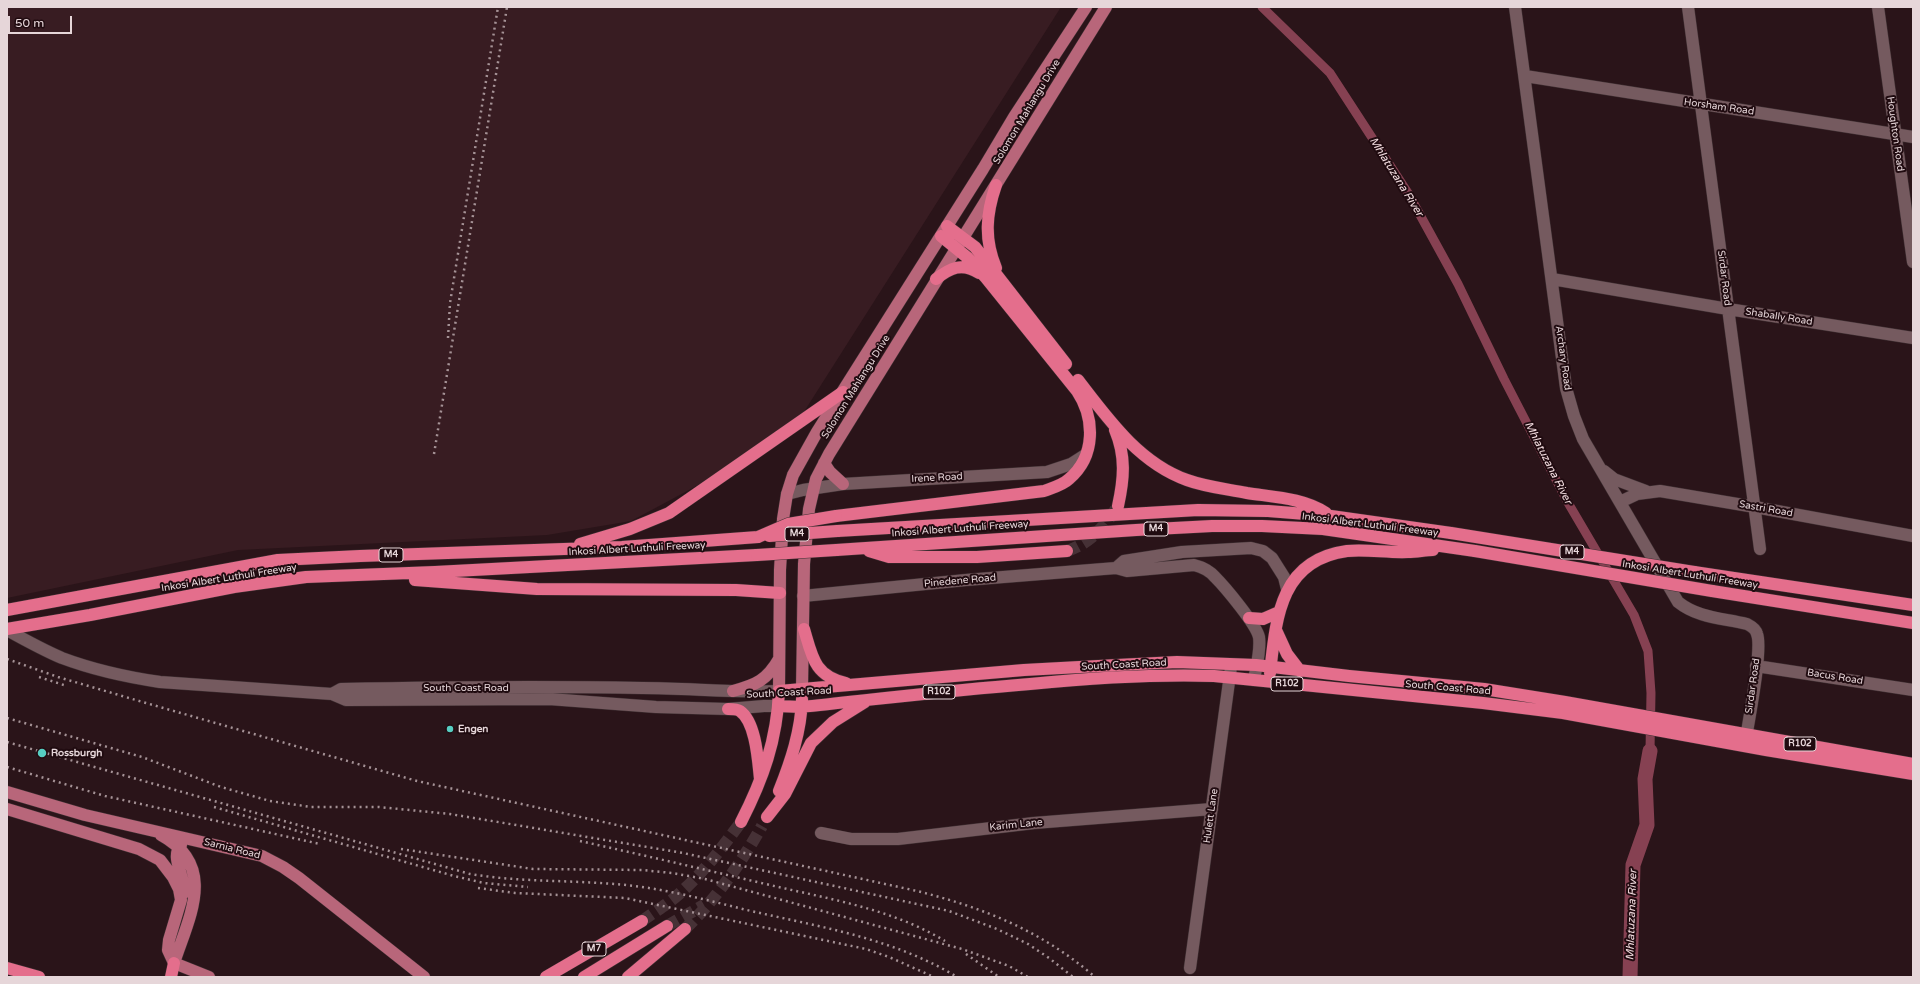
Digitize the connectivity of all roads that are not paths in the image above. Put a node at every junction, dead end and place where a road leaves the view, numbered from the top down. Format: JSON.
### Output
{"nodes":[{"id":1,"x":1086,"y":7,"type":"edge"},
{"id":2,"x":1106,"y":7,"type":"edge"},
{"id":3,"x":1515,"y":7,"type":"edge"},
{"id":4,"x":1688,"y":7,"type":"edge"},
{"id":5,"x":1878,"y":7,"type":"edge"},
{"id":6,"x":1525,"y":76,"type":"junction"},
{"id":7,"x":1701,"y":104,"type":"junction"},
{"id":8,"x":1895,"y":134,"type":"junction"},
{"id":9,"x":1913,"y":137,"type":"edge"},
{"id":10,"x":996,"y":185,"type":"junction"},
{"id":11,"x":944,"y":231,"type":"junction"},
{"id":12,"x":964,"y":238,"type":"junction"},
{"id":13,"x":957,"y":248,"type":"junction"},
{"id":14,"x":1913,"y":262,"type":"edge"},
{"id":15,"x":986,"y":278,"type":"junction"},
{"id":16,"x":936,"y":279,"type":"junction"},
{"id":17,"x":1552,"y":279,"type":"junction"},
{"id":18,"x":1006,"y":287,"type":"junction"},
{"id":19,"x":1728,"y":309,"type":"junction"},
{"id":20,"x":1913,"y":338,"type":"edge"},
{"id":21,"x":843,"y":392,"type":"junction"},
{"id":22,"x":1113,"y":425,"type":"junction"},
{"id":23,"x":1085,"y":455,"type":"junction"},
{"id":24,"x":1597,"y":462,"type":"junction"},
{"id":25,"x":824,"y":463,"type":"junction"},
{"id":26,"x":843,"y":484,"type":"junction"},
{"id":27,"x":813,"y":488,"type":"junction"},
{"id":28,"x":1646,"y":492,"type":"junction"},
{"id":29,"x":787,"y":494,"type":"junction"},
{"id":30,"x":1620,"y":502,"type":"junction"},
{"id":31,"x":1118,"y":506,"type":"tunnel mouth"},
{"id":32,"x":1755,"y":507,"type":"junction"},
{"id":33,"x":1331,"y":516,"type":"junction"},
{"id":34,"x":1913,"y":536,"type":"edge"},
{"id":35,"x":758,"y":537,"type":"junction"},
{"id":36,"x":1449,"y":548,"type":"junction"},
{"id":37,"x":860,"y":549,"type":"junction"},
{"id":38,"x":1760,"y":549,"type":"dead end"},
{"id":39,"x":558,"y":550,"type":"junction"},
{"id":40,"x":1203,"y":550,"type":"junction"},
{"id":41,"x":1067,"y":551,"type":"tunnel mouth"},
{"id":42,"x":1116,"y":568,"type":"junction"},
{"id":43,"x":1204,"y":568,"type":"junction"},
{"id":44,"x":356,"y":575,"type":"junction"},
{"id":45,"x":1287,"y":589,"type":"junction"},
{"id":46,"x":780,"y":593,"type":"junction"},
{"id":47,"x":803,"y":596,"type":"junction"},
{"id":48,"x":1913,"y":605,"type":"edge"},
{"id":49,"x":7,"y":610,"type":"edge"},
{"id":50,"x":1279,"y":612,"type":"junction"},
{"id":51,"x":1249,"y":618,"type":"junction"},
{"id":52,"x":1913,"y":623,"type":"edge"},
{"id":53,"x":1753,"y":628,"type":"joint"},
{"id":54,"x":804,"y":629,"type":"junction"},
{"id":55,"x":7,"y":630,"type":"edge"},
{"id":56,"x":1276,"y":630,"type":"junction"},
{"id":57,"x":779,"y":659,"type":"junction"},
{"id":58,"x":1177,"y":662,"type":"junction"},
{"id":59,"x":1232,"y":664,"type":"junction"},
{"id":60,"x":1256,"y":665,"type":"junction"},
{"id":61,"x":1271,"y":666,"type":"junction"},
{"id":62,"x":1756,"y":666,"type":"junction"},
{"id":63,"x":1052,"y":668,"type":"junction"},
{"id":64,"x":1024,"y":670,"type":"junction"},
{"id":65,"x":1300,"y":671,"type":"junction"},
{"id":66,"x":1177,"y":675,"type":"junction"},
{"id":67,"x":1349,"y":676,"type":"junction"},
{"id":68,"x":1230,"y":678,"type":"junction"},
{"id":69,"x":1371,"y":678,"type":"junction"},
{"id":70,"x":1254,"y":680,"type":"junction"},
{"id":71,"x":1053,"y":682,"type":"junction"},
{"id":72,"x":1269,"y":682,"type":"junction"},
{"id":73,"x":861,"y":684,"type":"junction"},
{"id":74,"x":1026,"y":684,"type":"junction"},
{"id":75,"x":600,"y":688,"type":"junction"},
{"id":76,"x":802,"y":689,"type":"junction"},
{"id":77,"x":1913,"y":690,"type":"edge"},
{"id":78,"x":779,"y":691,"type":"junction"},
{"id":79,"x":1348,"y":691,"type":"junction"},
{"id":80,"x":733,"y":692,"type":"junction"},
{"id":81,"x":1370,"y":693,"type":"junction"},
{"id":82,"x":549,"y":694,"type":"junction"},
{"id":83,"x":868,"y":700,"type":"junction"},
{"id":84,"x":598,"y":702,"type":"junction"},
{"id":85,"x":778,"y":706,"type":"junction"},
{"id":86,"x":801,"y":707,"type":"junction"},
{"id":87,"x":1564,"y":707,"type":"junction"},
{"id":88,"x":728,"y":709,"type":"junction"},
{"id":89,"x":1745,"y":741,"type":"junction"},
{"id":90,"x":1913,"y":764,"type":"edge"},
{"id":91,"x":1913,"y":774,"type":"edge"},
{"id":92,"x":760,"y":780,"type":"junction"},
{"id":93,"x":7,"y":792,"type":"edge"},
{"id":94,"x":1212,"y":809,"type":"junction"},
{"id":95,"x":7,"y":810,"type":"edge"},
{"id":96,"x":741,"y":822,"type":"tunnel mouth"},
{"id":97,"x":154,"y":831,"type":"junction"},
{"id":98,"x":821,"y":833,"type":"dead end"},
{"id":99,"x":188,"y":839,"type":"junction"},
{"id":100,"x":178,"y":848,"type":"junction"},
{"id":101,"x":181,"y":900,"type":"junction"},
{"id":102,"x":642,"y":921,"type":"tunnel mouth"},
{"id":103,"x":667,"y":926,"type":"tunnel mouth"},
{"id":104,"x":685,"y":929,"type":"tunnel mouth"},
{"id":105,"x":387,"y":949,"type":"junction"},
{"id":106,"x":174,"y":963,"type":"junction"},
{"id":107,"x":7,"y":968,"type":"edge"},
{"id":108,"x":1190,"y":968,"type":"dead end"},
{"id":109,"x":39,"y":977,"type":"edge"},
{"id":110,"x":171,"y":977,"type":"edge"},
{"id":111,"x":209,"y":977,"type":"edge"},
{"id":112,"x":408,"y":977,"type":"edge"},
{"id":113,"x":424,"y":977,"type":"edge"},
{"id":114,"x":546,"y":977,"type":"edge"},
{"id":115,"x":584,"y":977,"type":"edge"},
{"id":116,"x":628,"y":977,"type":"edge"}],
"edges":[{"from":1,"to":11,"type":"main road","name":"Solomon Mahlangu Drive"},
{"from":2,"to":10,"type":"main road","name":"Solomon Mahlangu Drive"},
{"from":3,"to":6,"type":"street","name":"Archary Road"},
{"from":4,"to":7,"type":"street","name":"Sirdar Road"},
{"from":5,"to":8,"type":"street","name":"Houghton Road"},
{"from":6,"to":7,"type":"street","name":"Horsham Road"},
{"from":6,"to":17,"type":"street","name":"Archary Road"},
{"from":7,"to":8,"type":"street","name":"Horsham Road"},
{"from":7,"to":19,"type":"street","name":"Sirdar Road"},
{"from":8,"to":9,"type":"street","name":"Horsham Road"},
{"from":8,"to":14,"type":"street","name":"Houghton Road"},
{"from":10,"to":12,"type":"main road","name":"Solomon Mahlangu Drive"},
{"from":10,"to":18,"type":"highway"},
{"from":11,"to":12,"type":"highway"},
{"from":11,"to":13,"type":"highway"},
{"from":11,"to":21,"type":"main road","name":"Solomon Mahlangu Drive"},
{"from":12,"to":13,"type":"main road","name":"Solomon Mahlangu Drive"},
{"from":12,"to":18,"type":"highway"},
{"from":13,"to":15,"type":"highway"},
{"from":13,"to":16,"type":"main road","name":"Solomon Mahlangu Drive"},
{"from":15,"to":16,"type":"highway"},
{"from":15,"to":23,"type":"highway"},
{"from":16,"to":25,"type":"main road","name":"Solomon Mahlangu Drive"},
{"from":17,"to":19,"type":"street","name":"Shabally Road"},
{"from":17,"to":24,"type":"street","name":"Archary Road"},
{"from":18,"to":22,"type":"highway"},
{"from":19,"to":20,"type":"street","name":"Shabally Road"},
{"from":19,"to":32,"type":"street","name":"Sirdar Road"},
{"from":21,"to":29,"type":"main road","name":"Solomon Mahlangu Drive"},
{"from":21,"to":39,"type":"highway"},
{"from":22,"to":31,"type":"highway"},
{"from":22,"to":33,"type":"highway"},
{"from":23,"to":26,"type":"street","name":"Irene Road"},
{"from":23,"to":35,"type":"highway","bridge":true},
{"from":24,"to":28,"type":"street"},
{"from":24,"to":30,"type":"street","name":"Archary Road"},
{"from":25,"to":26,"type":"main road"},
{"from":25,"to":27,"type":"main road","name":"Solomon Mahlangu Drive"},
{"from":26,"to":27,"type":"street","name":"Irene Road"},
{"from":27,"to":29,"type":"street","name":"Irene Road"},
{"from":27,"to":47,"type":"main road","name":"Solomon Mahlangu Drive"},
{"from":28,"to":30,"type":"street","name":"Sastri Road"},
{"from":28,"to":32,"type":"street","name":"Sastri Road"},
{"from":29,"to":46,"type":"main road","name":"Solomon Mahlangu Drive"},
{"from":30,"to":53,"type":"street","name":"Archary Road"},
{"from":32,"to":34,"type":"street","name":"Sastri Road"},
{"from":32,"to":38,"type":"street","name":"Sirdar Road"},
{"from":33,"to":35,"type":"highway","name":"Inkosi Albert Luthuli Freeway","number":"M4","bridge":true},
{"from":33,"to":48,"type":"highway","name":"Inkosi Albert Luthuli Freeway","number":"M4","bridge":true},
{"from":35,"to":39,"type":"highway","name":"Inkosi Albert Luthuli Freeway","number":"M4"},
{"from":36,"to":37,"type":"highway","name":"Inkosi Albert Luthuli Freeway","number":"M4"},
{"from":36,"to":45,"type":"highway"},
{"from":36,"to":52,"type":"highway","name":"Inkosi Albert Luthuli Freeway","number":"M4","bridge":true},
{"from":37,"to":41,"type":"highway"},
{"from":37,"to":44,"type":"highway","name":"Inkosi Albert Luthuli Freeway","number":"M4","bridge":true},
{"from":39,"to":49,"type":"highway","name":"Inkosi Albert Luthuli Freeway","number":"M4"},
{"from":40,"to":42,"type":"street","name":"Pinedene Road"},
{"from":40,"to":43,"type":"street"},
{"from":40,"to":45,"type":"street","name":"Pinedene Road"},
{"from":42,"to":43,"type":"street","name":"Pinedene Road"},
{"from":42,"to":47,"type":"street","name":"Pinedene Road"},
{"from":43,"to":51,"type":"street"},
{"from":44,"to":46,"type":"highway"},
{"from":44,"to":55,"type":"highway","name":"Inkosi Albert Luthuli Freeway","number":"M4"},
{"from":45,"to":50,"type":"highway"},
{"from":46,"to":57,"type":"main road","name":"Solomon Mahlangu Drive"},
{"from":47,"to":54,"type":"main road","name":"Solomon Mahlangu Drive"},
{"from":50,"to":51,"type":"highway"},
{"from":50,"to":56,"type":"highway"},
{"from":51,"to":60,"type":"street"},
{"from":53,"to":62,"type":"street","name":"Sirdar Road"},
{"from":54,"to":73,"type":"highway"},
{"from":54,"to":76,"type":"main road","name":"Solomon Mahlangu Drive"},
{"from":55,"to":82,"type":"street","name":"South Coast Road"},
{"from":56,"to":61,"type":"highway"},
{"from":56,"to":65,"type":"highway"},
{"from":57,"to":78,"type":"main road","name":"Solomon Mahlangu Drive"},
{"from":57,"to":80,"type":"main road"},
{"from":58,"to":59,"type":"highway","name":"South Coast Road","number":"R102"},
{"from":58,"to":63,"type":"highway","name":"South Coast Road","number":"R102"},
{"from":58,"to":66,"type":"highway"},
{"from":59,"to":60,"type":"highway","name":"South Coast Road","number":"R102"},
{"from":59,"to":68,"type":"street","name":"Hulett Lane"},
{"from":60,"to":61,"type":"highway","name":"South Coast Road","number":"R102"},
{"from":60,"to":70,"type":"street"},
{"from":61,"to":65,"type":"highway","name":"South Coast Road","number":"R102"},
{"from":61,"to":72,"type":"highway"},
{"from":62,"to":77,"type":"street","name":"Bacus Road"},
{"from":62,"to":89,"type":"street","name":"Sirdar Road"},
{"from":63,"to":64,"type":"highway","name":"South Coast Road","number":"R102"},
{"from":63,"to":71,"type":"highway"},
{"from":64,"to":73,"type":"highway","name":"South Coast Road","number":"R102"},
{"from":64,"to":74,"type":"highway"},
{"from":65,"to":67,"type":"highway","name":"South Coast Road","number":"R102"},
{"from":66,"to":68,"type":"highway","name":"South Coast Road","number":"R102"},
{"from":66,"to":71,"type":"highway","name":"South Coast Road","number":"R102"},
{"from":67,"to":69,"type":"highway","name":"South Coast Road","number":"R102"},
{"from":67,"to":79,"type":"highway"},
{"from":68,"to":70,"type":"highway","name":"South Coast Road","number":"R102"},
{"from":68,"to":94,"type":"street","name":"Hulett Lane"},
{"from":69,"to":81,"type":"highway"},
{"from":69,"to":87,"type":"highway","name":"South Coast Road","number":"R102"},
{"from":70,"to":72,"type":"highway","name":"South Coast Road","number":"R102"},
{"from":71,"to":74,"type":"highway","name":"South Coast Road","number":"R102"},
{"from":72,"to":79,"type":"highway","name":"South Coast Road","number":"R102"},
{"from":73,"to":76,"type":"highway","name":"South Coast Road","number":"R102"},
{"from":74,"to":83,"type":"highway","name":"South Coast Road","number":"R102"},
{"from":75,"to":80,"type":"street","name":"South Coast Road"},
{"from":75,"to":82,"type":"street","name":"South Coast Road"},
{"from":75,"to":84,"type":"street"},
{"from":76,"to":78,"type":"highway","name":"South Coast Road","number":"R102"},
{"from":76,"to":86,"type":"highway","name":"Solomon Mahlangu Drive"},
{"from":78,"to":80,"type":"street","name":"South Coast Road"},
{"from":78,"to":85,"type":"highway","name":"Solomon Mahlangu Drive"},
{"from":79,"to":81,"type":"highway","name":"South Coast Road","number":"R102"},
{"from":81,"to":87,"type":"highway","name":"South Coast Road","number":"R102"},
{"from":82,"to":84,"type":"street","name":"South Coast Road"},
{"from":83,"to":86,"type":"highway","name":"South Coast Road","number":"R102"},
{"from":83,"to":86,"type":"highway","name":"Solomon Mahlangu Drive"},
{"from":84,"to":88,"type":"street","name":"South Coast Road"},
{"from":85,"to":86,"type":"highway","name":"South Coast Road","number":"R102"},
{"from":85,"to":88,"type":"street","name":"South Coast Road"},
{"from":85,"to":92,"type":"highway","name":"Solomon Mahlangu Drive"},
{"from":87,"to":89,"type":"highway","name":"South Coast Road","number":"R102"},
{"from":88,"to":92,"type":"highway"},
{"from":89,"to":90,"type":"highway","name":"South Coast Road","number":"R102"},
{"from":89,"to":91,"type":"highway","name":"South Coast Road","number":"R102"},
{"from":92,"to":96,"type":"highway","name":"Solomon Mahlangu Drive"},
{"from":93,"to":97,"type":"main road","name":"Sarnia Road"},
{"from":94,"to":98,"type":"street","name":"Karim Lane"},
{"from":94,"to":108,"type":"street","name":"Hulett Lane"},
{"from":95,"to":101,"type":"main road"},
{"from":97,"to":99,"type":"main road","name":"Sarnia Road"},
{"from":97,"to":100,"type":"main road"},
{"from":99,"to":100,"type":"main road"},
{"from":99,"to":105,"type":"main road","name":"Sarnia Road"},
{"from":100,"to":101,"type":"main road"},
{"from":100,"to":106,"type":"main road"},
{"from":101,"to":106,"type":"main road"},
{"from":102,"to":114,"type":"highway","number":"M7"},
{"from":103,"to":115,"type":"highway","number":"M7"},
{"from":104,"to":116,"type":"highway"},
{"from":105,"to":112,"type":"main road"},
{"from":105,"to":113,"type":"main road","name":"Sarnia Road"},
{"from":106,"to":110,"type":"highway"},
{"from":106,"to":111,"type":"main road"},
{"from":107,"to":109,"type":"highway"}]}
